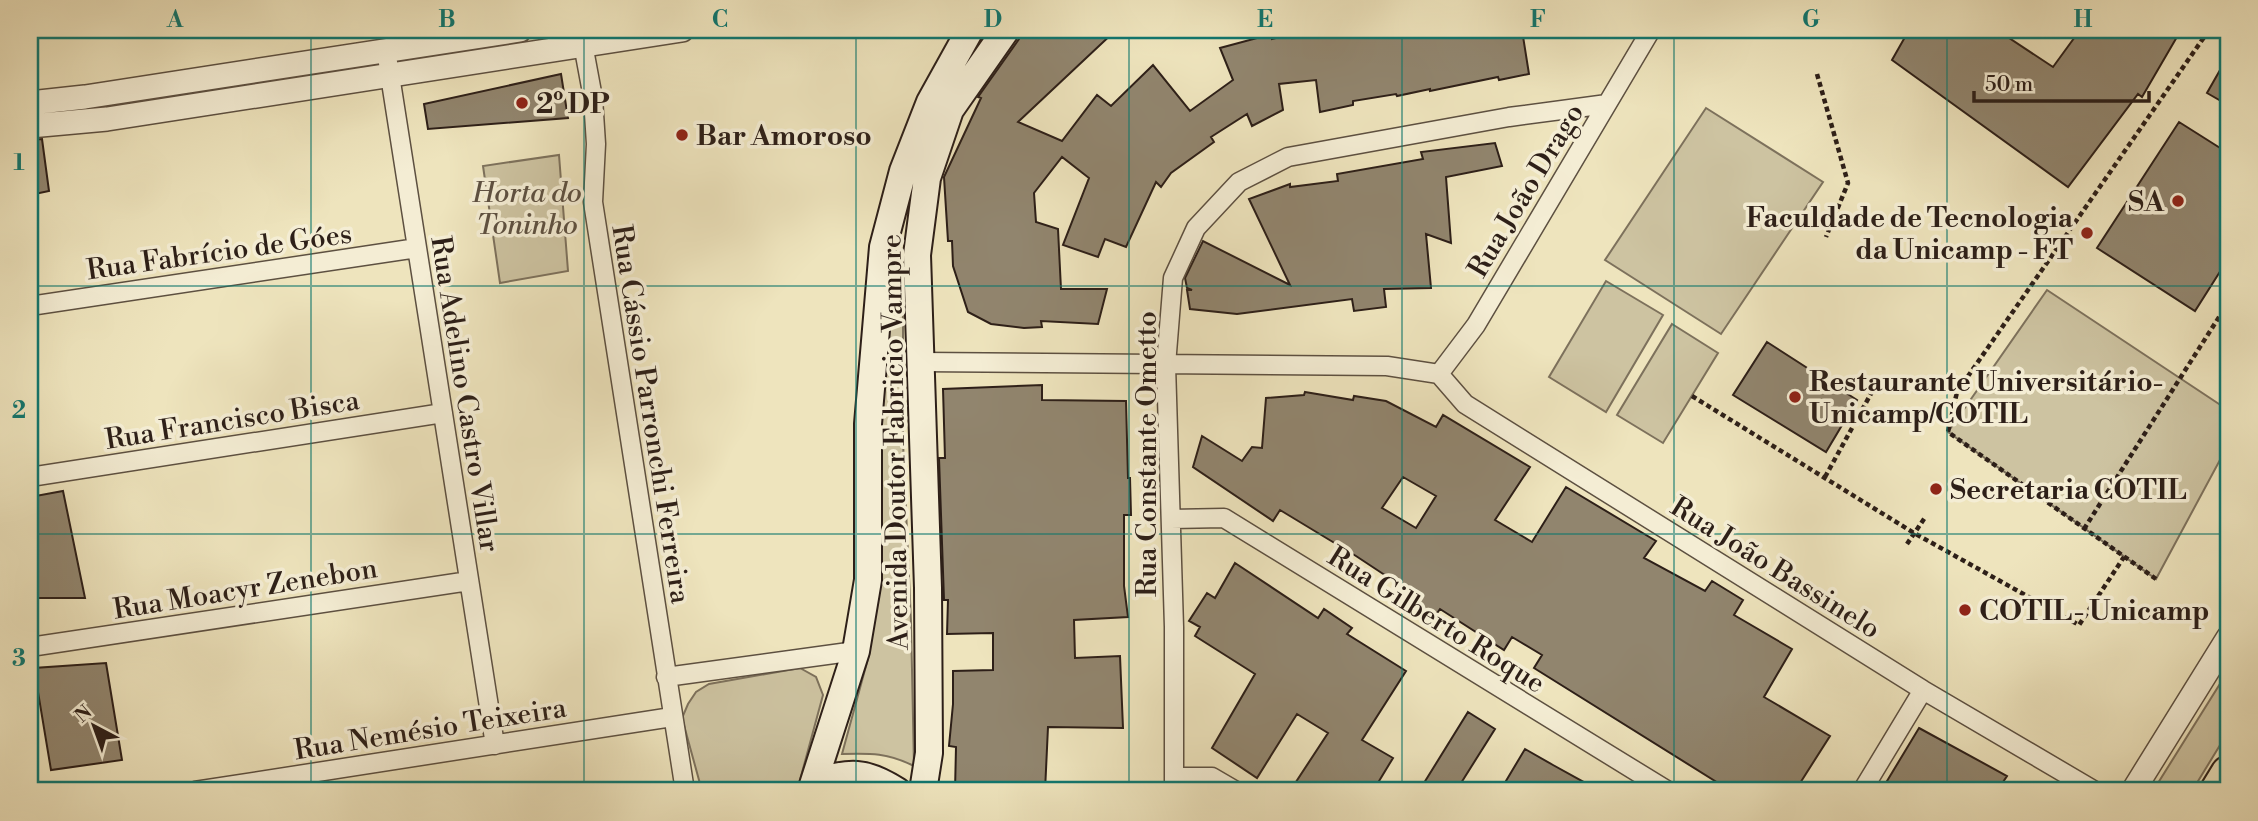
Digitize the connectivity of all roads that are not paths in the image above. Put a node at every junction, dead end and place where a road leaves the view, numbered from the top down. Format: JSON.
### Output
{"nodes":[{"id":1,"x":520,"y":30,"type":"edge"},
{"id":2,"x":682,"y":30,"type":"edge"},
{"id":3,"x":970,"y":30,"type":"edge"},
{"id":4,"x":1006,"y":30,"type":"edge"},
{"id":5,"x":1651,"y":30,"type":"edge"},
{"id":6,"x":583,"y":44,"type":"junction"},
{"id":7,"x":387,"y":50,"type":"junction"},
{"id":8,"x":390,"y":76,"type":"junction"},
{"id":9,"x":30,"y":103,"type":"edge"},
{"id":10,"x":1607,"y":104,"type":"junction"},
{"id":11,"x":30,"y":126,"type":"edge"},
{"id":12,"x":416,"y":248,"type":"junction"},
{"id":13,"x":30,"y":306,"type":"edge"},
{"id":14,"x":921,"y":362,"type":"junction"},
{"id":15,"x":1166,"y":365,"type":"junction"},
{"id":16,"x":1439,"y":374,"type":"junction"},
{"id":17,"x":443,"y":413,"type":"junction"},
{"id":18,"x":30,"y":477,"type":"edge"},
{"id":19,"x":1171,"y":519,"type":"junction"},
{"id":20,"x":469,"y":581,"type":"junction"},
{"id":21,"x":2228,"y":638,"type":"edge"},
{"id":22,"x":30,"y":647,"type":"edge"},
{"id":23,"x":856,"y":651,"type":"junction"},
{"id":24,"x":666,"y":677,"type":"junction"},
{"id":25,"x":1923,"y":690,"type":"junction"},
{"id":26,"x":672,"y":717,"type":"junction"},
{"id":27,"x":495,"y":745,"type":"junction"},
{"id":28,"x":2228,"y":773,"type":"edge"},
{"id":29,"x":1175,"y":784,"type":"edge"},
{"id":30,"x":813,"y":787,"type":"edge"},
{"id":31,"x":195,"y":791,"type":"edge"},
{"id":32,"x":685,"y":791,"type":"edge"},
{"id":33,"x":897,"y":791,"type":"edge"},
{"id":34,"x":923,"y":791,"type":"edge"},
{"id":35,"x":1236,"y":791,"type":"edge"},
{"id":36,"x":1668,"y":791,"type":"edge"},
{"id":37,"x":1862,"y":791,"type":"edge"},
{"id":38,"x":2095,"y":791,"type":"edge"},
{"id":39,"x":2133,"y":791,"type":"edge"},
{"id":40,"x":2217,"y":791,"type":"edge"}],
"edges":[{"from":1,"to":7,"type":"street"},
{"from":2,"to":6,"type":"street"},
{"from":3,"to":23,"type":"main road","name":"Avenida Doutor Fabricio Vampre"},
{"from":4,"to":14,"type":"main road","name":"Avenida Doutor Fabricio Vampre"},
{"from":5,"to":10,"type":"street","name":"Rua João Drago"},
{"from":6,"to":8,"type":"street"},
{"from":6,"to":24,"type":"street","name":"Rua Cássio Parronchi Ferreira"},
{"from":7,"to":8,"type":"street","name":"Rua Adelino Castro Villar"},
{"from":7,"to":9,"type":"street"},
{"from":8,"to":11,"type":"street"},
{"from":8,"to":12,"type":"street","name":"Rua Adelino Castro Villar"},
{"from":10,"to":15,"type":"street","name":"Rua Constante Ometto"},
{"from":10,"to":16,"type":"street","name":"Rua João Drago"},
{"from":12,"to":13,"type":"street","name":"Rua Fabrício de Góes"},
{"from":12,"to":17,"type":"street","name":"Rua Adelino Castro Villar"},
{"from":14,"to":15,"type":"street"},
{"from":14,"to":34,"type":"main road","name":"Avenida Doutor Fabricio Vampre"},
{"from":15,"to":16,"type":"street"},
{"from":15,"to":19,"type":"street","name":"Rua Constante Ometto"},
{"from":16,"to":25,"type":"street","name":"Rua João Bassinelo"},
{"from":17,"to":18,"type":"street","name":"Rua Francisco Bisca"},
{"from":17,"to":20,"type":"street","name":"Rua Adelino Castro Villar"},
{"from":19,"to":29,"type":"street","name":"Rua Constante Ometto"},
{"from":19,"to":36,"type":"street","name":"Rua Gilberto Roque"},
{"from":20,"to":22,"type":"street","name":"Rua Moacyr Zenebon"},
{"from":20,"to":27,"type":"street","name":"Rua Adelino Castro Villar"},
{"from":21,"to":39,"type":"street"},
{"from":23,"to":24,"type":"street"},
{"from":23,"to":30,"type":"main road","name":"Avenida Doutor Fabricio Vampre"},
{"from":24,"to":26,"type":"street","name":"Rua Cássio Parronchi Ferreira"},
{"from":25,"to":37,"type":"street"},
{"from":25,"to":38,"type":"street","name":"Rua João Bassinelo"},
{"from":26,"to":27,"type":"street","name":"Rua Nemésio Teixeira"},
{"from":26,"to":32,"type":"street","name":"Rua Cássio Parronchi Ferreira"},
{"from":27,"to":31,"type":"street","name":"Rua Nemésio Teixeira"},
{"from":28,"to":40,"type":"highway"},
{"from":29,"to":35,"type":"street"},
{"from":30,"to":33,"type":"main road"}]}
